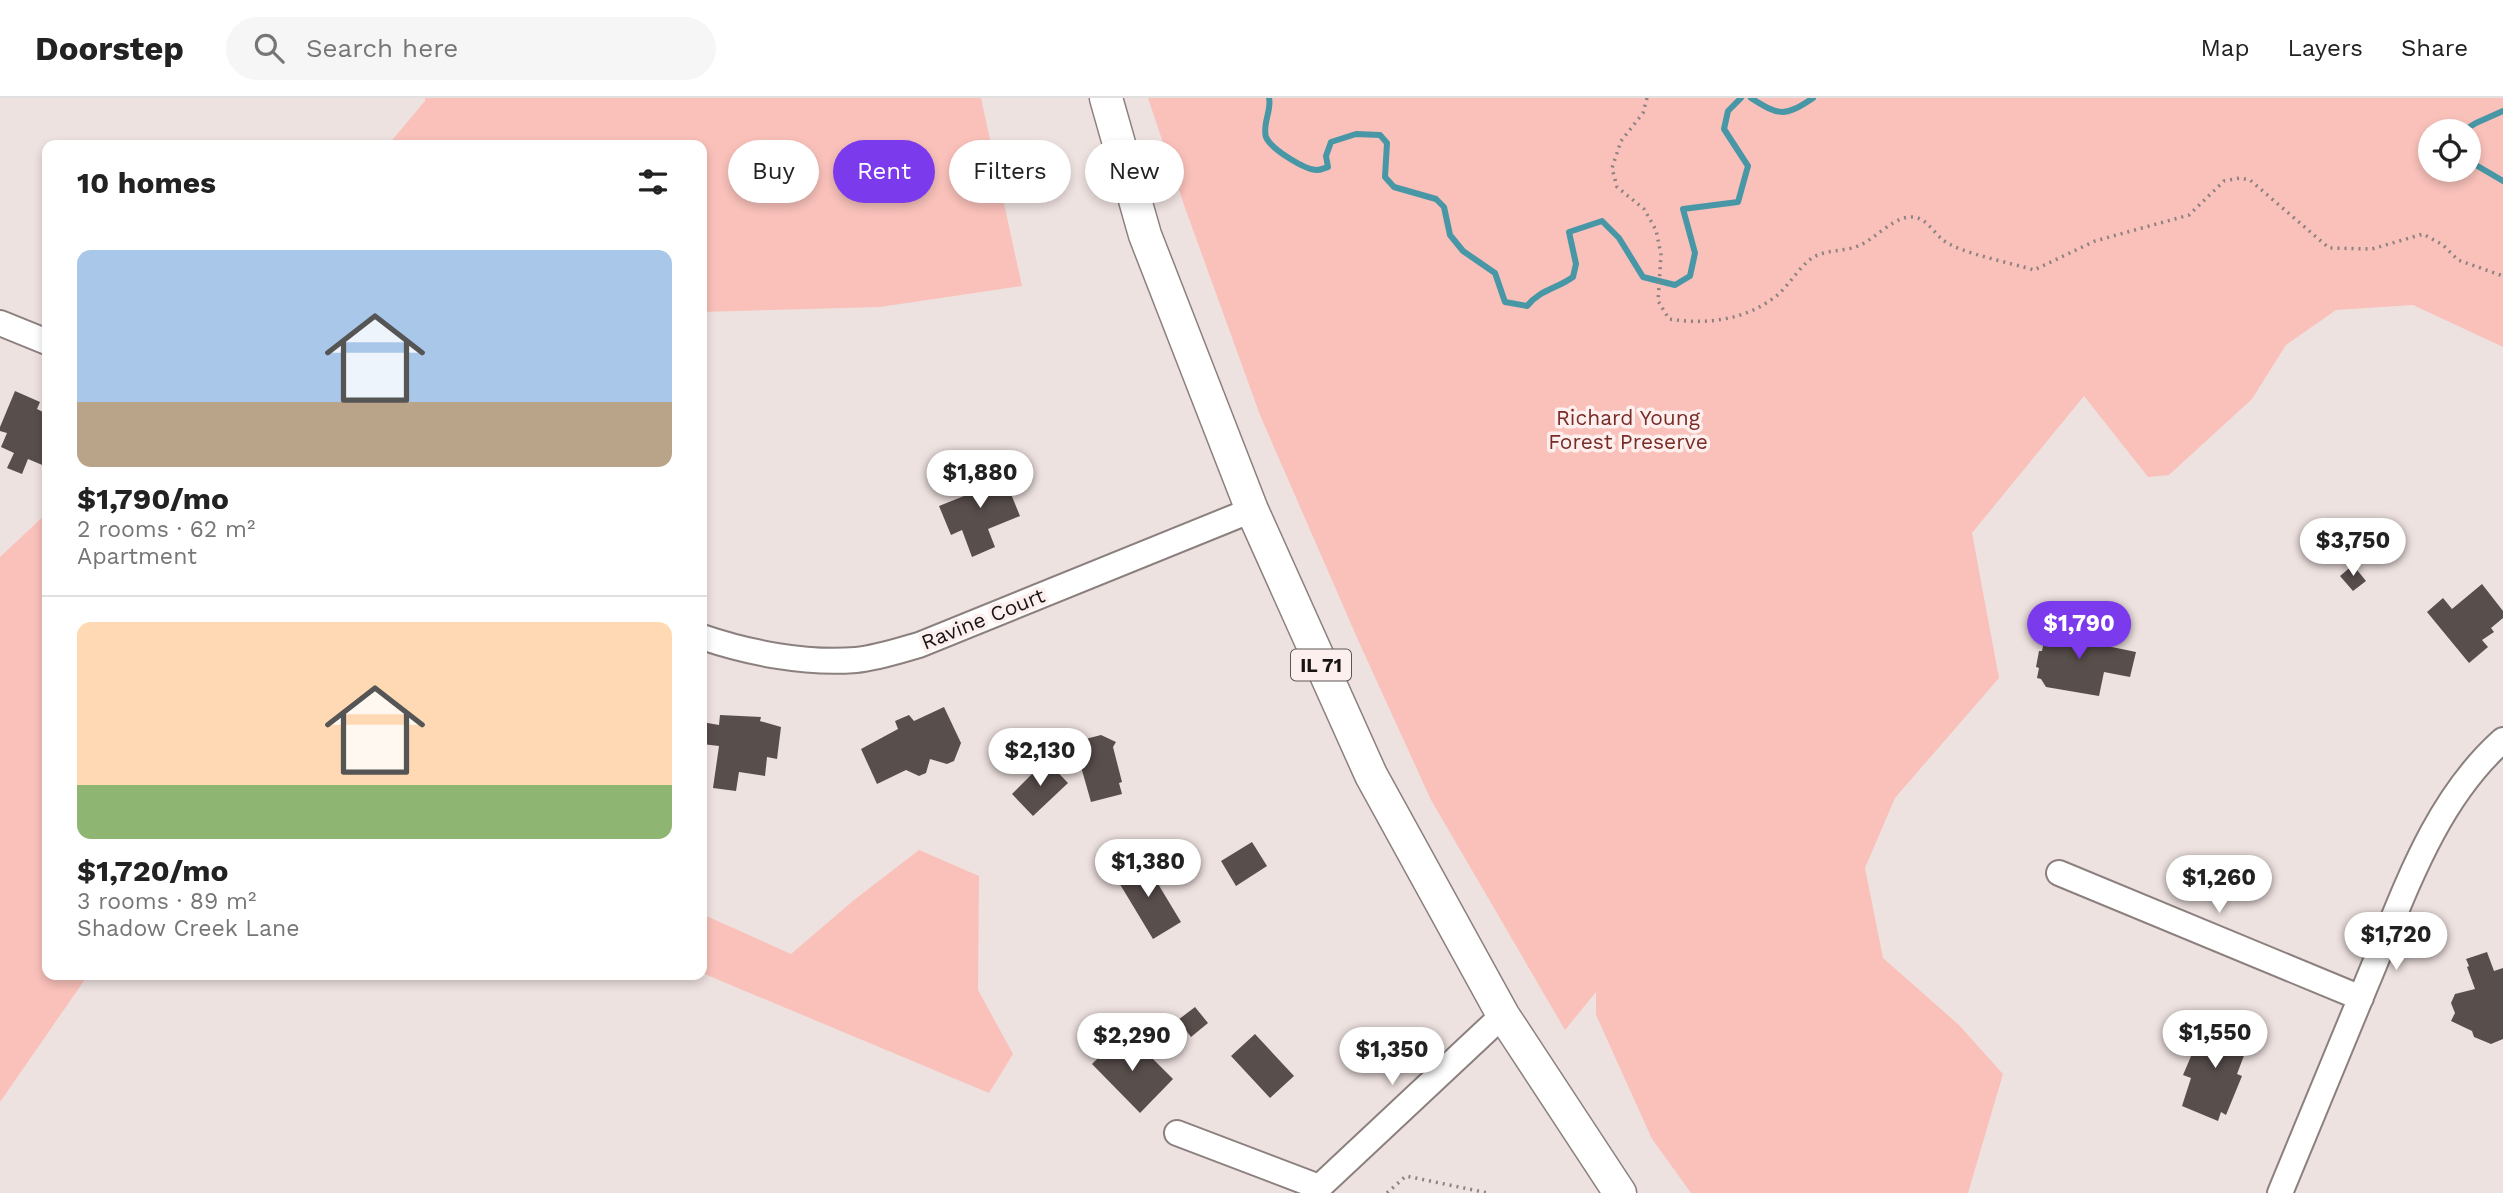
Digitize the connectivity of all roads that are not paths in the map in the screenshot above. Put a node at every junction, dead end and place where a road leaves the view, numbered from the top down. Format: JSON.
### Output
{"nodes":[{"id":1,"x":1106,"y":98,"type":"edge"},
{"id":2,"x":0,"y":323,"type":"edge"},
{"id":3,"x":42,"y":340,"type":"edge"},
{"id":4,"x":1252,"y":510,"type":"junction"},
{"id":5,"x":707,"y":639,"type":"edge"},
{"id":6,"x":2503,"y":740,"type":"edge"},
{"id":7,"x":2059,"y":873,"type":"dead end"},
{"id":8,"x":2361,"y":998,"type":"junction"},
{"id":9,"x":1503,"y":1015,"type":"junction"},
{"id":10,"x":1177,"y":1133,"type":"dead end"},
{"id":11,"x":1316,"y":1190,"type":"edge"},
{"id":12,"x":1620,"y":1193,"type":"edge"},
{"id":13,"x":2280,"y":1193,"type":"edge"}],
"edges":[{"from":1,"to":4,"type":"main road","number":"IL 71"},
{"from":2,"to":3,"type":"street"},
{"from":4,"to":5,"type":"street","name":"Ravine Court"},
{"from":4,"to":9,"type":"main road","number":"IL 71"},
{"from":6,"to":8,"type":"street"},
{"from":7,"to":8,"type":"street"},
{"from":8,"to":13,"type":"street"},
{"from":9,"to":11,"type":"street"},
{"from":9,"to":12,"type":"main road","number":"IL 71"},
{"from":10,"to":11,"type":"street"}]}
